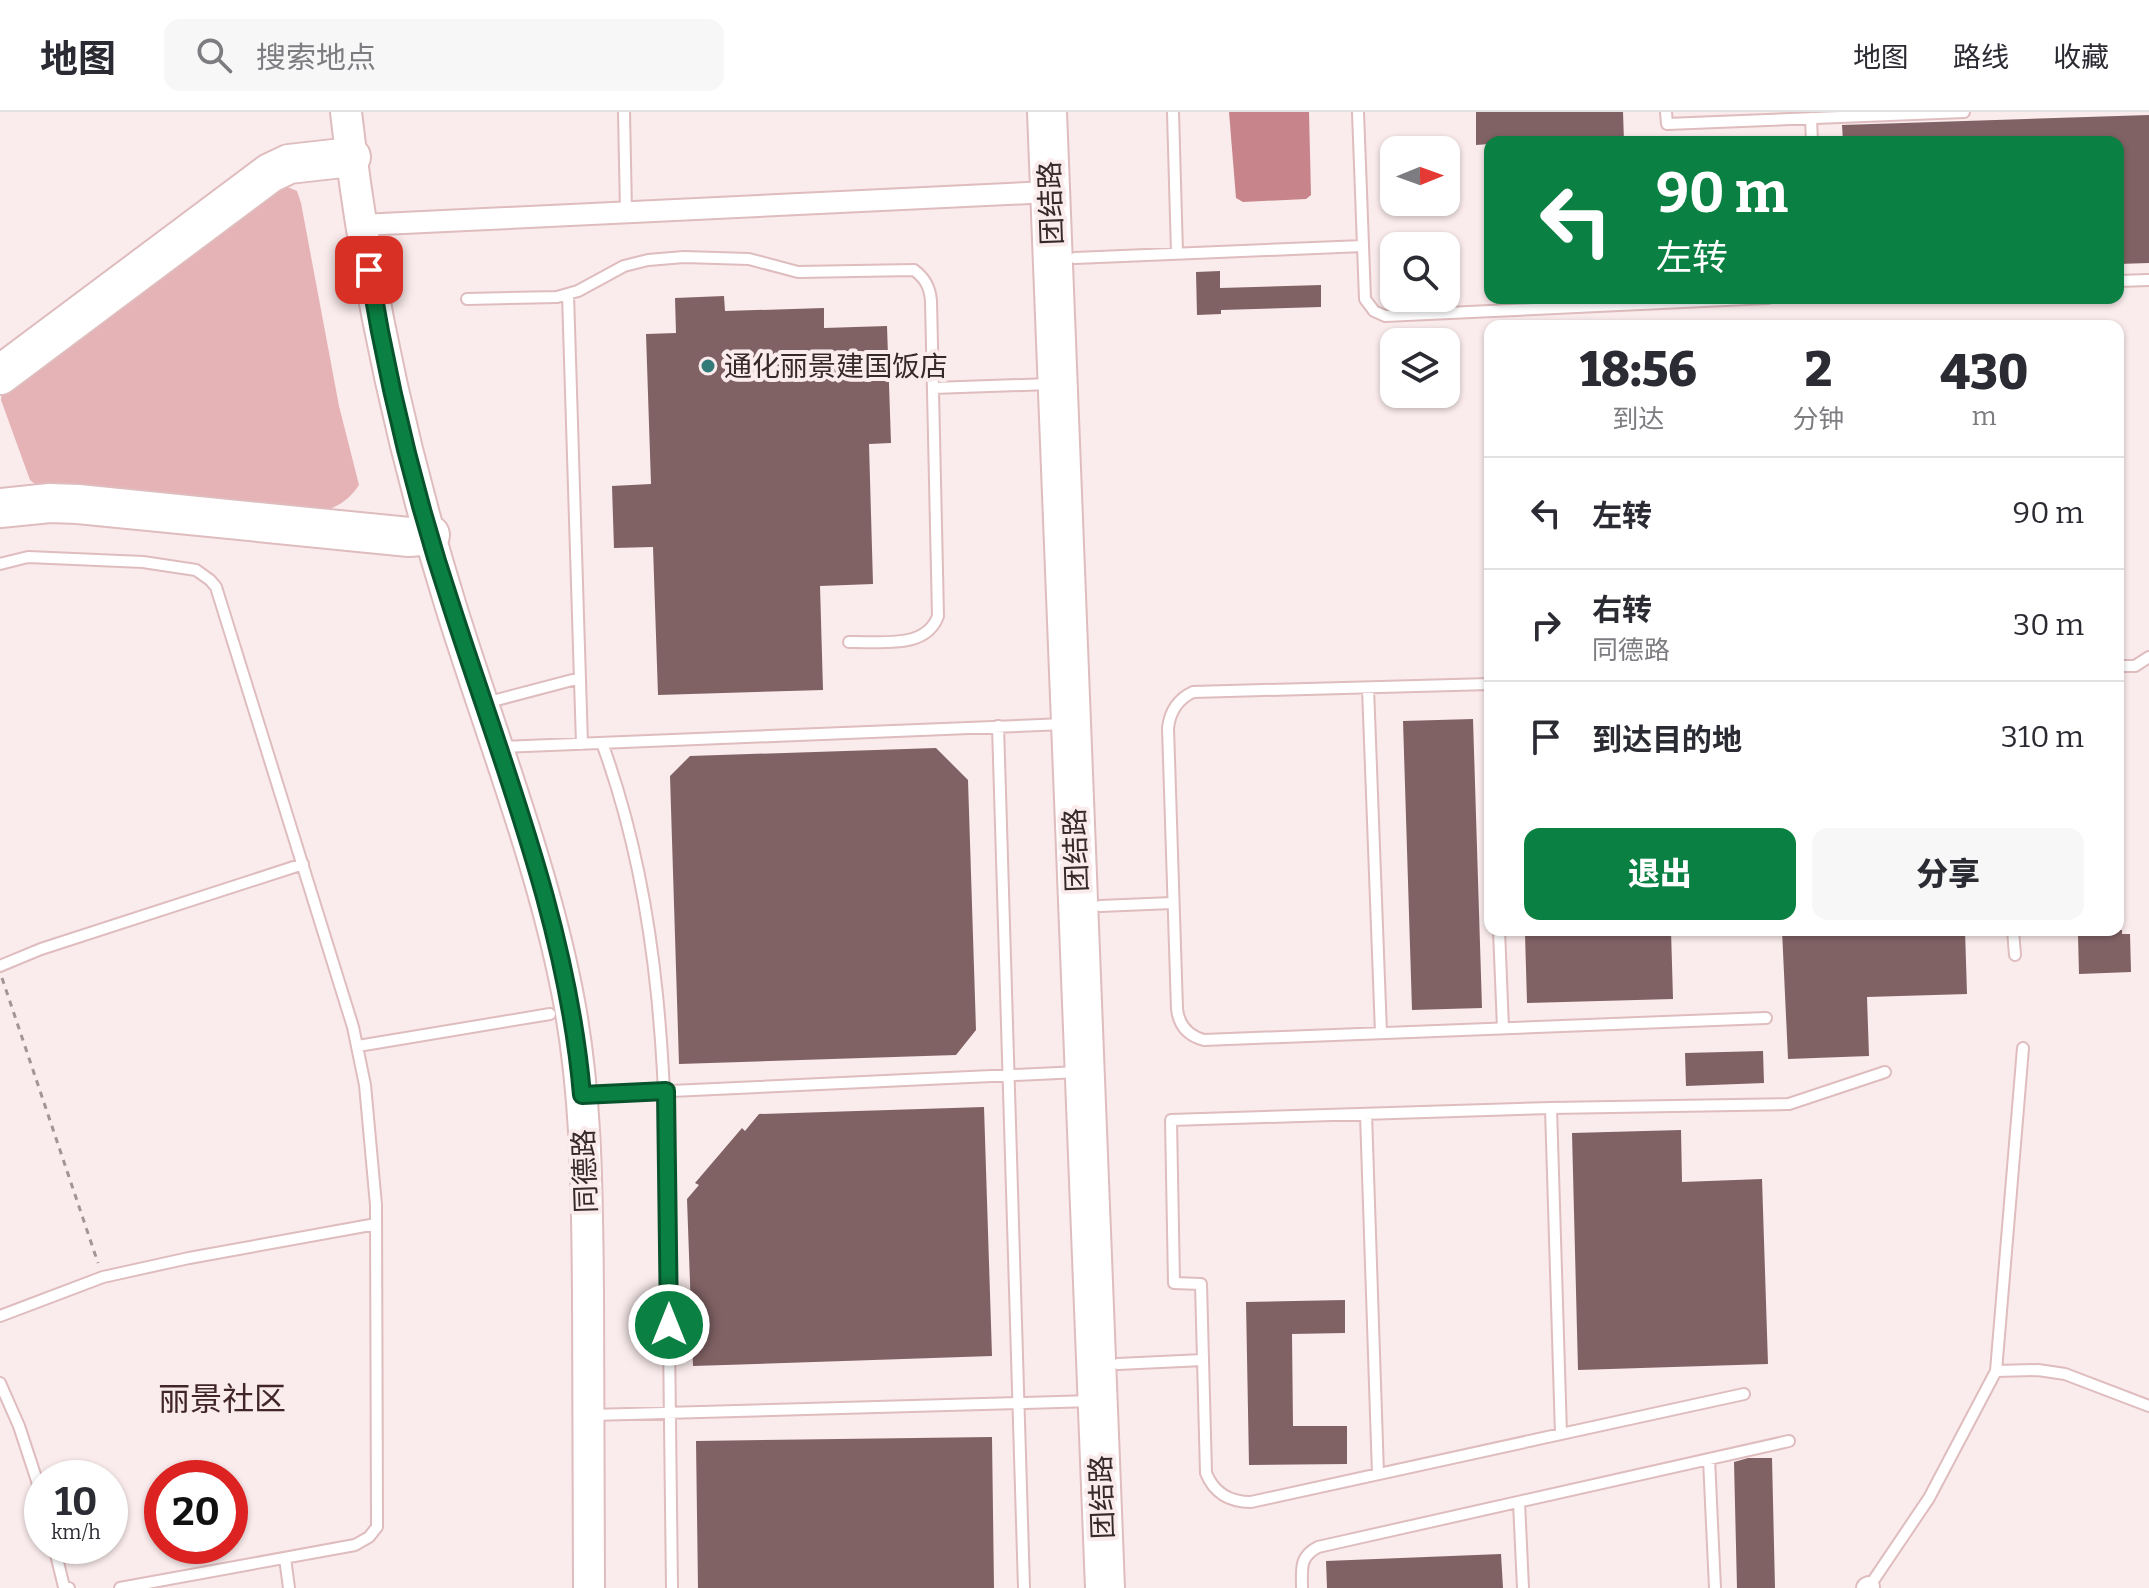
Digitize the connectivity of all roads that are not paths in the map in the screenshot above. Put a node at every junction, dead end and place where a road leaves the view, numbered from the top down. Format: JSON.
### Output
{"nodes":[{"id":1,"x":325,"y":112,"type":"edge"},
{"id":2,"x":346,"y":112,"type":"edge"},
{"id":3,"x":624,"y":112,"type":"edge"},
{"id":4,"x":1047,"y":112,"type":"edge"},
{"id":5,"x":1069,"y":112,"type":"edge"},
{"id":6,"x":1173,"y":112,"type":"edge"},
{"id":7,"x":1358,"y":112,"type":"edge"},
{"id":8,"x":1666,"y":112,"type":"edge"},
{"id":9,"x":1964,"y":112,"type":"edge"},
{"id":10,"x":1811,"y":118,"type":"junction"},
{"id":11,"x":1812,"y":136,"type":"edge"},
{"id":12,"x":341,"y":158,"type":"junction"},
{"id":13,"x":1050,"y":192,"type":"junction"},
{"id":14,"x":626,"y":212,"type":"junction"},
{"id":15,"x":361,"y":225,"type":"junction"},
{"id":16,"x":1363,"y":246,"type":"junction"},
{"id":17,"x":1177,"y":253,"type":"junction"},
{"id":18,"x":1075,"y":258,"type":"junction"},
{"id":19,"x":2149,"y":280,"type":"edge"},
{"id":20,"x":2124,"y":281,"type":"edge"},
{"id":21,"x":568,"y":295,"type":"junction"},
{"id":22,"x":467,"y":299,"type":"dead end"},
{"id":23,"x":1640,"y":304,"type":"edge"},
{"id":24,"x":0,"y":375,"type":"edge"},
{"id":25,"x":1058,"y":383,"type":"junction"},
{"id":26,"x":933,"y":388,"type":"junction"},
{"id":27,"x":0,"y":508,"type":"edge"},
{"id":28,"x":420,"y":536,"type":"junction"},
{"id":29,"x":0,"y":564,"type":"edge"},
{"id":30,"x":849,"y":642,"type":"dead end"},
{"id":31,"x":2149,"y":657,"type":"edge"},
{"id":32,"x":2124,"y":666,"type":"edge"},
{"id":33,"x":580,"y":678,"type":"junction"},
{"id":34,"x":1484,"y":684,"type":"edge"},
{"id":35,"x":1368,"y":688,"type":"junction"},
{"id":36,"x":483,"y":704,"type":"junction"},
{"id":37,"x":1071,"y":723,"type":"junction"},
{"id":38,"x":998,"y":726,"type":"junction"},
{"id":39,"x":602,"y":743,"type":"junction"},
{"id":40,"x":582,"y":744,"type":"junction"},
{"id":41,"x":497,"y":748,"type":"junction"},
{"id":42,"x":303,"y":864,"type":"junction"},
{"id":43,"x":1172,"y":903,"type":"junction"},
{"id":44,"x":1100,"y":906,"type":"junction"},
{"id":45,"x":1499,"y":936,"type":"edge"},
{"id":46,"x":2013,"y":936,"type":"edge"},
{"id":47,"x":2015,"y":955,"type":"dead end"},
{"id":48,"x":0,"y":968,"type":"edge"},
{"id":49,"x":550,"y":1014,"type":"junction"},
{"id":50,"x":1766,"y":1018,"type":"dead end"},
{"id":51,"x":1503,"y":1028,"type":"junction"},
{"id":52,"x":1381,"y":1033,"type":"junction"},
{"id":53,"x":358,"y":1046,"type":"junction"},
{"id":54,"x":2023,"y":1048,"type":"dead end"},
{"id":55,"x":1085,"y":1071,"type":"junction"},
{"id":56,"x":1885,"y":1072,"type":"dead end"},
{"id":57,"x":1009,"y":1075,"type":"junction"},
{"id":58,"x":666,"y":1091,"type":"junction"},
{"id":59,"x":582,"y":1095,"type":"junction"},
{"id":60,"x":1551,"y":1108,"type":"junction"},
{"id":61,"x":1366,"y":1114,"type":"junction"},
{"id":62,"x":376,"y":1224,"type":"junction"},
{"id":63,"x":0,"y":1316,"type":"edge"},
{"id":64,"x":1203,"y":1360,"type":"junction"},
{"id":65,"x":1118,"y":1364,"type":"junction"},
{"id":66,"x":1996,"y":1371,"type":"junction"},
{"id":67,"x":0,"y":1383,"type":"edge"},
{"id":68,"x":1744,"y":1394,"type":"dead end"},
{"id":69,"x":1098,"y":1401,"type":"junction"},
{"id":70,"x":1019,"y":1403,"type":"junction"},
{"id":71,"x":2149,"y":1406,"type":"edge"},
{"id":72,"x":670,"y":1413,"type":"junction"},
{"id":73,"x":588,"y":1415,"type":"junction"},
{"id":74,"x":1561,"y":1434,"type":"junction"},
{"id":75,"x":1789,"y":1441,"type":"dead end"},
{"id":76,"x":1709,"y":1459,"type":"junction"},
{"id":77,"x":30,"y":1460,"type":"edge"},
{"id":78,"x":1378,"y":1474,"type":"junction"},
{"id":79,"x":1519,"y":1502,"type":"junction"},
{"id":80,"x":285,"y":1558,"type":"junction"},
{"id":81,"x":58,"y":1564,"type":"edge"},
{"id":82,"x":1868,"y":1587,"type":"edge"},
{"id":83,"x":69,"y":1588,"type":"edge"},
{"id":84,"x":120,"y":1588,"type":"edge"},
{"id":85,"x":289,"y":1588,"type":"edge"},
{"id":86,"x":569,"y":1588,"type":"edge"},
{"id":87,"x":589,"y":1588,"type":"edge"},
{"id":88,"x":672,"y":1588,"type":"edge"},
{"id":89,"x":1024,"y":1588,"type":"edge"},
{"id":90,"x":1105,"y":1588,"type":"edge"},
{"id":91,"x":1127,"y":1588,"type":"edge"},
{"id":92,"x":1302,"y":1588,"type":"edge"},
{"id":93,"x":1523,"y":1588,"type":"edge"},
{"id":94,"x":1715,"y":1588,"type":"edge"}],
"edges":[{"from":1,"to":12,"type":"main road","name":"同德路"},
{"from":2,"to":12,"type":"main road","name":"同德路"},
{"from":3,"to":14,"type":"lane"},
{"from":4,"to":13,"type":"highway","name":"团结路"},
{"from":5,"to":18,"type":"highway","name":"团结路"},
{"from":6,"to":17,"type":"lane"},
{"from":7,"to":16,"type":"lane"},
{"from":8,"to":10,"type":"lane"},
{"from":9,"to":10,"type":"lane"},
{"from":10,"to":11,"type":"lane"},
{"from":12,"to":15,"type":"main road","name":"同德路"},
{"from":12,"to":24,"type":"highway"},
{"from":12,"to":28,"type":"main road","name":"同德路"},
{"from":13,"to":14,"type":"street"},
{"from":13,"to":25,"type":"highway","name":"团结路"},
{"from":14,"to":15,"type":"street"},
{"from":15,"to":28,"type":"main road","name":"同德路"},
{"from":16,"to":17,"type":"lane"},
{"from":16,"to":23,"type":"lane"},
{"from":17,"to":18,"type":"lane"},
{"from":18,"to":44,"type":"highway","name":"团结路"},
{"from":19,"to":20,"type":"lane"},
{"from":21,"to":22,"type":"lane"},
{"from":21,"to":26,"type":"lane"},
{"from":21,"to":33,"type":"lane"},
{"from":25,"to":26,"type":"lane"},
{"from":25,"to":37,"type":"highway","name":"团结路"},
{"from":26,"to":30,"type":"lane"},
{"from":27,"to":28,"type":"highway"},
{"from":28,"to":36,"type":"main road","name":"同德路"},
{"from":28,"to":49,"type":"main road","name":"同德路"},
{"from":29,"to":42,"type":"lane"},
{"from":31,"to":32,"type":"lane"},
{"from":33,"to":36,"type":"lane"},
{"from":33,"to":40,"type":"lane"},
{"from":34,"to":35,"type":"lane"},
{"from":35,"to":43,"type":"lane"},
{"from":35,"to":52,"type":"lane"},
{"from":36,"to":41,"type":"main road","name":"同德路"},
{"from":37,"to":38,"type":"lane"},
{"from":37,"to":55,"type":"highway","name":"团结路"},
{"from":38,"to":39,"type":"lane"},
{"from":38,"to":57,"type":"lane"},
{"from":39,"to":40,"type":"lane"},
{"from":39,"to":58,"type":"lane"},
{"from":40,"to":41,"type":"lane"},
{"from":41,"to":59,"type":"main road","name":"同德路"},
{"from":42,"to":48,"type":"lane"},
{"from":42,"to":53,"type":"lane"},
{"from":43,"to":44,"type":"lane"},
{"from":43,"to":52,"type":"lane"},
{"from":44,"to":65,"type":"highway","name":"团结路"},
{"from":45,"to":51,"type":"lane"},
{"from":46,"to":47,"type":"lane"},
{"from":49,"to":53,"type":"lane"},
{"from":49,"to":86,"type":"main road","name":"同德路"},
{"from":50,"to":51,"type":"lane"},
{"from":51,"to":52,"type":"lane"},
{"from":53,"to":62,"type":"lane"},
{"from":54,"to":66,"type":"lane"},
{"from":55,"to":57,"type":"lane"},
{"from":55,"to":69,"type":"highway","name":"团结路"},
{"from":56,"to":60,"type":"lane"},
{"from":57,"to":58,"type":"lane"},
{"from":57,"to":70,"type":"lane"},
{"from":58,"to":59,"type":"lane"},
{"from":58,"to":72,"type":"lane"},
{"from":59,"to":73,"type":"main road","name":"同德路"},
{"from":60,"to":61,"type":"lane"},
{"from":60,"to":74,"type":"lane"},
{"from":61,"to":64,"type":"lane"},
{"from":61,"to":78,"type":"lane"},
{"from":62,"to":63,"type":"lane"},
{"from":62,"to":80,"type":"lane"},
{"from":64,"to":65,"type":"lane"},
{"from":64,"to":78,"type":"lane"},
{"from":65,"to":91,"type":"highway","name":"团结路"},
{"from":66,"to":71,"type":"lane"},
{"from":66,"to":82,"type":"lane"},
{"from":67,"to":77,"type":"lane"},
{"from":68,"to":74,"type":"lane"},
{"from":69,"to":70,"type":"lane"},
{"from":69,"to":90,"type":"highway","name":"团结路"},
{"from":70,"to":72,"type":"lane"},
{"from":70,"to":89,"type":"lane"},
{"from":72,"to":73,"type":"lane"},
{"from":72,"to":88,"type":"lane"},
{"from":73,"to":87,"type":"main road","name":"同德路"},
{"from":74,"to":78,"type":"lane"},
{"from":75,"to":76,"type":"lane"},
{"from":76,"to":79,"type":"lane"},
{"from":76,"to":94,"type":"lane"},
{"from":79,"to":92,"type":"lane"},
{"from":79,"to":93,"type":"lane"},
{"from":80,"to":84,"type":"lane"},
{"from":80,"to":85,"type":"lane"},
{"from":81,"to":83,"type":"lane"}]}
